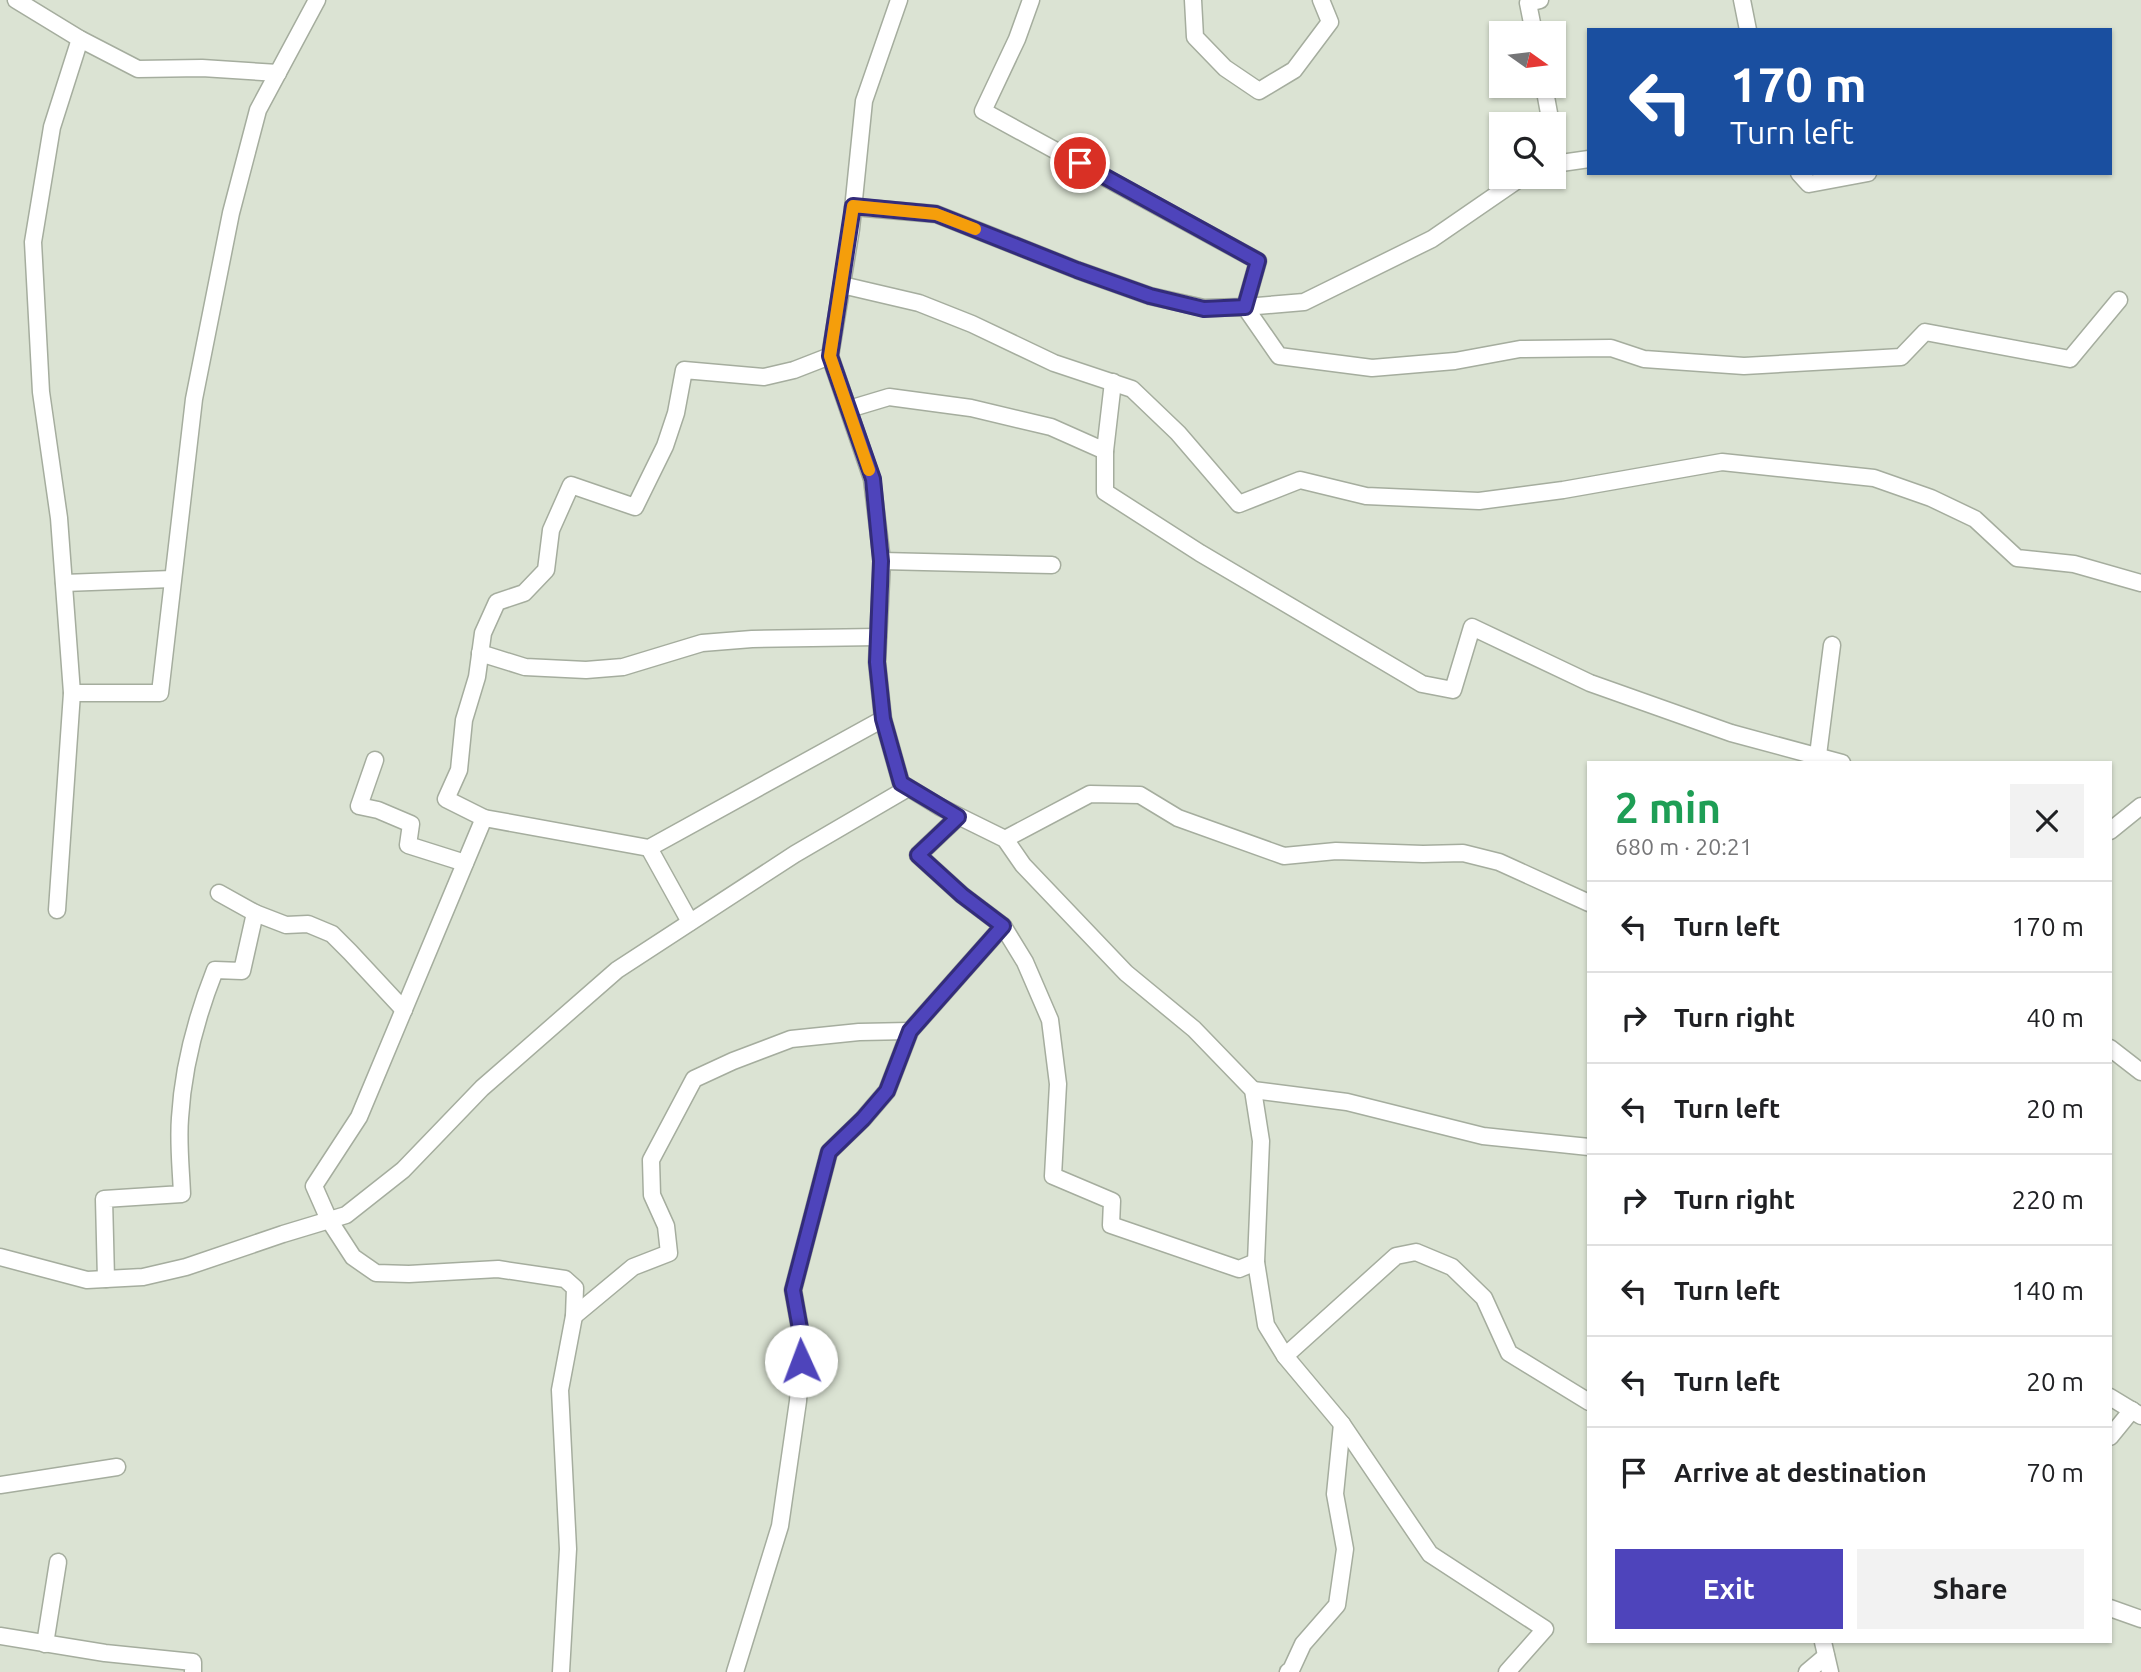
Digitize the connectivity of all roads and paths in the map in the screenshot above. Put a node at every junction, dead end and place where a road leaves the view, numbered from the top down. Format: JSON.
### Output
{"nodes":[{"id":1,"x":16,"y":0,"type":"edge"},
{"id":2,"x":317,"y":0,"type":"edge"},
{"id":3,"x":899,"y":0,"type":"edge"},
{"id":4,"x":1031,"y":0,"type":"edge"},
{"id":5,"x":1193,"y":0,"type":"edge"},
{"id":6,"x":1321,"y":0,"type":"edge"},
{"id":7,"x":1540,"y":0,"type":"edge"},
{"id":8,"x":1742,"y":0,"type":"edge"},
{"id":9,"x":1532,"y":21,"type":"edge"},
{"id":10,"x":1748,"y":28,"type":"edge"},
{"id":11,"x":80,"y":40,"type":"junction"},
{"id":12,"x":278,"y":73,"type":"junction"},
{"id":13,"x":1587,"y":159,"type":"edge"},
{"id":14,"x":1566,"y":162,"type":"edge"},
{"id":15,"x":1801,"y":175,"type":"edge"},
{"id":16,"x":1857,"y":175,"type":"edge"},
{"id":17,"x":1505,"y":189,"type":"edge"},
{"id":18,"x":853,"y":206,"type":"junction"},
{"id":19,"x":842,"y":285,"type":"junction"},
{"id":20,"x":2119,"y":300,"type":"dead end"},
{"id":21,"x":1245,"y":307,"type":"junction"},
{"id":22,"x":830,"y":356,"type":"junction"},
{"id":23,"x":1113,"y":382,"type":"junction"},
{"id":24,"x":849,"y":409,"type":"junction"},
{"id":25,"x":1105,"y":451,"type":"junction"},
{"id":26,"x":881,"y":561,"type":"junction"},
{"id":27,"x":1052,"y":565,"type":"dead end"},
{"id":28,"x":172,"y":579,"type":"junction"},
{"id":29,"x":64,"y":583,"type":"junction"},
{"id":30,"x":2141,"y":583,"type":"edge"},
{"id":31,"x":878,"y":637,"type":"junction"},
{"id":32,"x":1832,"y":645,"type":"dead end"},
{"id":33,"x":480,"y":653,"type":"junction"},
{"id":34,"x":72,"y":693,"type":"junction"},
{"id":35,"x":883,"y":719,"type":"junction"},
{"id":36,"x":375,"y":760,"type":"dead end"},
{"id":37,"x":1818,"y":760,"type":"edge"},
{"id":38,"x":908,"y":788,"type":"junction"},
{"id":39,"x":2141,"y":806,"type":"edge"},
{"id":40,"x":958,"y":817,"type":"junction"},
{"id":41,"x":484,"y":818,"type":"junction"},
{"id":42,"x":2112,"y":829,"type":"edge"},
{"id":43,"x":1005,"y":839,"type":"junction"},
{"id":44,"x":649,"y":848,"type":"junction"},
{"id":45,"x":465,"y":863,"type":"junction"},
{"id":46,"x":219,"y":893,"type":"dead end"},
{"id":47,"x":1587,"y":902,"type":"edge"},
{"id":48,"x":57,"y":910,"type":"dead end"},
{"id":49,"x":255,"y":913,"type":"junction"},
{"id":50,"x":690,"y":922,"type":"junction"},
{"id":51,"x":1003,"y":926,"type":"junction"},
{"id":52,"x":404,"y":1010,"type":"junction"},
{"id":53,"x":910,"y":1031,"type":"junction"},
{"id":54,"x":2112,"y":1050,"type":"edge"},
{"id":55,"x":2141,"y":1072,"type":"edge"},
{"id":56,"x":1253,"y":1090,"type":"junction"},
{"id":57,"x":1587,"y":1147,"type":"edge"},
{"id":58,"x":329,"y":1220,"type":"junction"},
{"id":59,"x":0,"y":1257,"type":"edge"},
{"id":60,"x":1255,"y":1262,"type":"junction"},
{"id":61,"x":106,"y":1279,"type":"junction"},
{"id":62,"x":574,"y":1316,"type":"junction"},
{"id":63,"x":1285,"y":1356,"type":"junction"},
{"id":64,"x":2112,"y":1398,"type":"edge"},
{"id":65,"x":1587,"y":1401,"type":"edge"},
{"id":66,"x":2136,"y":1413,"type":"edge"},
{"id":67,"x":1342,"y":1424,"type":"junction"},
{"id":68,"x":2112,"y":1435,"type":"edge"},
{"id":69,"x":117,"y":1467,"type":"dead end"},
{"id":70,"x":0,"y":1485,"type":"edge"},
{"id":71,"x":58,"y":1562,"type":"dead end"},
{"id":72,"x":2112,"y":1609,"type":"edge"},
{"id":73,"x":2141,"y":1619,"type":"edge"},
{"id":74,"x":0,"y":1636,"type":"edge"},
{"id":75,"x":45,"y":1644,"type":"junction"},
{"id":76,"x":1826,"y":1656,"type":"edge"},
{"id":77,"x":193,"y":1672,"type":"edge"},
{"id":78,"x":561,"y":1672,"type":"edge"},
{"id":79,"x":735,"y":1672,"type":"edge"},
{"id":80,"x":1288,"y":1672,"type":"edge"},
{"id":81,"x":1507,"y":1672,"type":"edge"},
{"id":82,"x":1807,"y":1672,"type":"edge"}],
"edges":[{"from":1,"to":11,"type":"street"},
{"from":2,"to":12,"type":"street"},
{"from":3,"to":18,"type":"street"},
{"from":4,"to":21,"type":"street"},
{"from":5,"to":6,"type":"street"},
{"from":7,"to":9,"type":"street"},
{"from":8,"to":10,"type":"street"},
{"from":11,"to":12,"type":"street"},
{"from":11,"to":29,"type":"street"},
{"from":12,"to":28,"type":"street"},
{"from":13,"to":14,"type":"street"},
{"from":15,"to":16,"type":"street"},
{"from":17,"to":21,"type":"street"},
{"from":18,"to":19,"type":"street"},
{"from":18,"to":21,"type":"street"},
{"from":19,"to":22,"type":"street"},
{"from":19,"to":23,"type":"street"},
{"from":20,"to":21,"type":"street"},
{"from":22,"to":24,"type":"street"},
{"from":22,"to":33,"type":"street"},
{"from":23,"to":25,"type":"street"},
{"from":23,"to":30,"type":"street"},
{"from":24,"to":25,"type":"street"},
{"from":24,"to":26,"type":"street"},
{"from":25,"to":37,"type":"street"},
{"from":26,"to":27,"type":"street"},
{"from":26,"to":31,"type":"street"},
{"from":28,"to":29,"type":"street"},
{"from":28,"to":34,"type":"street"},
{"from":29,"to":34,"type":"street"},
{"from":31,"to":33,"type":"street"},
{"from":31,"to":35,"type":"street"},
{"from":32,"to":37,"type":"street"},
{"from":33,"to":41,"type":"street"},
{"from":34,"to":48,"type":"street"},
{"from":35,"to":38,"type":"street"},
{"from":35,"to":44,"type":"street"},
{"from":36,"to":45,"type":"street"},
{"from":38,"to":40,"type":"street"},
{"from":38,"to":50,"type":"street"},
{"from":39,"to":42,"type":"street"},
{"from":40,"to":43,"type":"street"},
{"from":40,"to":51,"type":"street"},
{"from":41,"to":44,"type":"street"},
{"from":41,"to":45,"type":"street"},
{"from":43,"to":47,"type":"street"},
{"from":43,"to":56,"type":"street"},
{"from":44,"to":50,"type":"street"},
{"from":45,"to":52,"type":"street"},
{"from":46,"to":49,"type":"street"},
{"from":49,"to":52,"type":"street"},
{"from":49,"to":61,"type":"street"},
{"from":50,"to":58,"type":"street"},
{"from":51,"to":53,"type":"street"},
{"from":51,"to":60,"type":"street"},
{"from":52,"to":58,"type":"street"},
{"from":53,"to":62,"type":"street"},
{"from":53,"to":79,"type":"street"},
{"from":54,"to":55,"type":"street"},
{"from":56,"to":57,"type":"street"},
{"from":56,"to":60,"type":"street"},
{"from":58,"to":61,"type":"street"},
{"from":58,"to":62,"type":"street"},
{"from":59,"to":61,"type":"street"},
{"from":60,"to":63,"type":"street"},
{"from":62,"to":78,"type":"street"},
{"from":63,"to":65,"type":"street"},
{"from":63,"to":67,"type":"street"},
{"from":64,"to":66,"type":"street"},
{"from":66,"to":68,"type":"street"},
{"from":67,"to":80,"type":"street"},
{"from":67,"to":81,"type":"street"},
{"from":69,"to":70,"type":"street"},
{"from":71,"to":75,"type":"street"},
{"from":72,"to":73,"type":"street"},
{"from":74,"to":75,"type":"street"},
{"from":75,"to":77,"type":"street"},
{"from":76,"to":82,"type":"street"}]}
